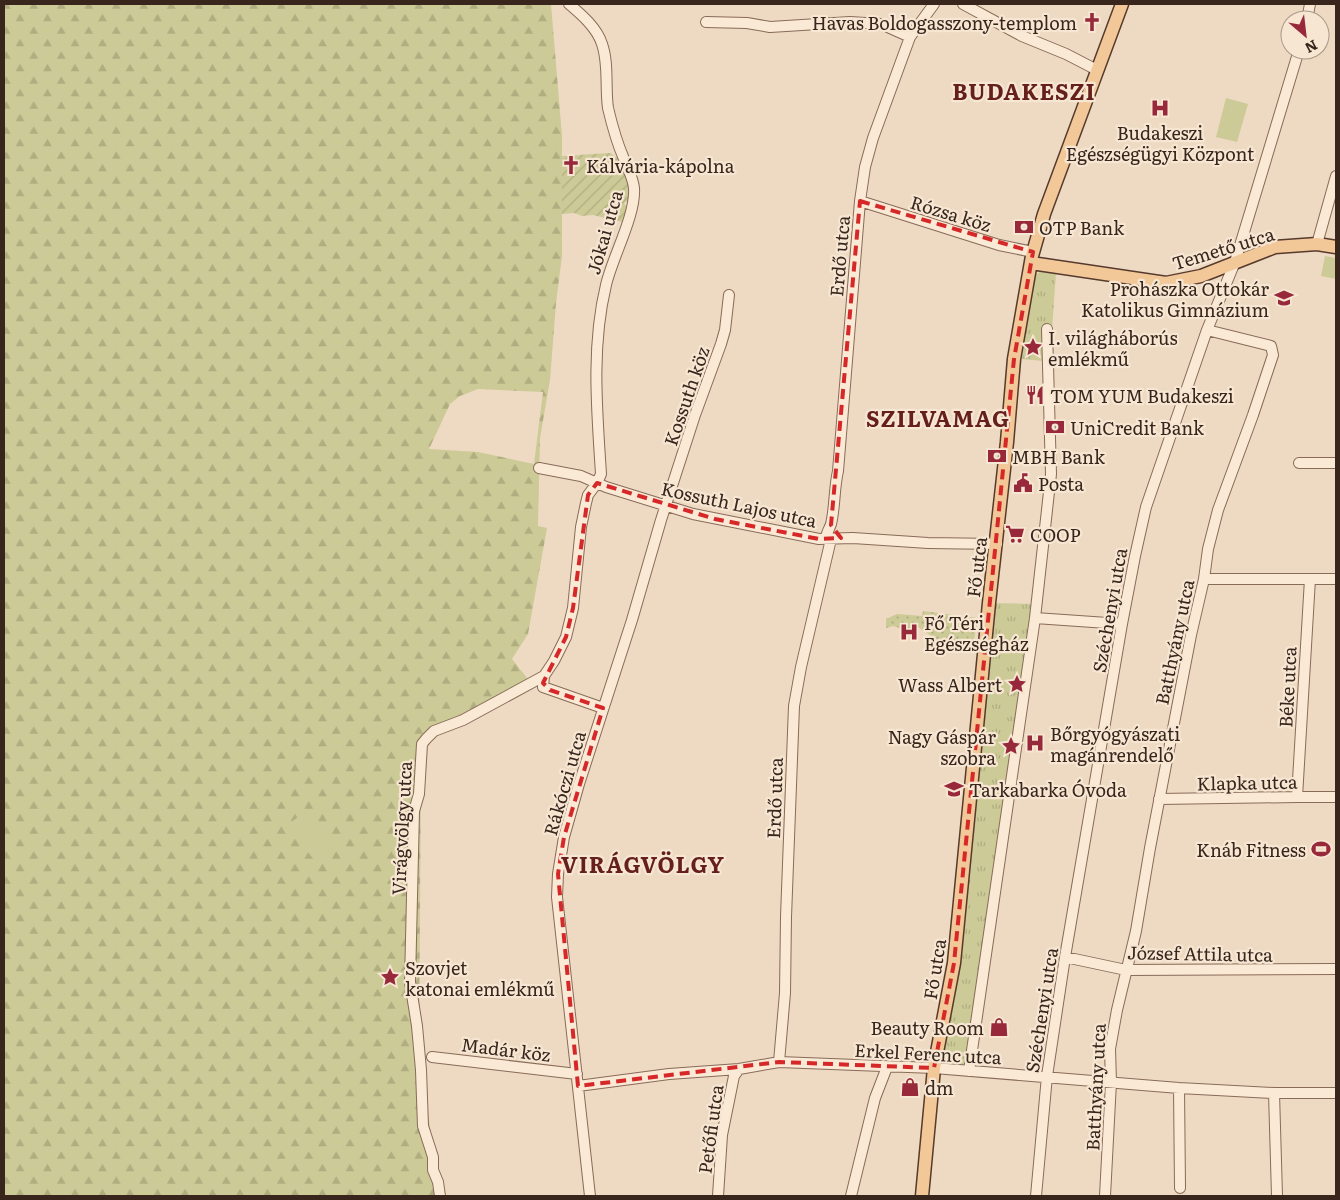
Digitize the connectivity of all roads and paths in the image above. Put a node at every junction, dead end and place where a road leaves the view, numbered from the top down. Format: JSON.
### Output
{"nodes":[{"id":1,"x":569,"y":4,"type":"edge"},
{"id":2,"x":934,"y":4,"type":"edge"},
{"id":3,"x":964,"y":4,"type":"edge"},
{"id":4,"x":1122,"y":4,"type":"edge"},
{"id":5,"x":706,"y":22,"type":"dead end"},
{"id":6,"x":910,"y":36,"type":"junction"},
{"id":7,"x":1296,"y":60,"type":"edge"},
{"id":8,"x":1097,"y":70,"type":"junction"},
{"id":9,"x":1336,"y":176,"type":"edge"},
{"id":10,"x":860,"y":201,"type":"junction"},
{"id":11,"x":1317,"y":244,"type":"junction"},
{"id":12,"x":1336,"y":247,"type":"edge"},
{"id":13,"x":1032,"y":257,"type":"junction"},
{"id":14,"x":1235,"y":262,"type":"junction"},
{"id":15,"x":729,"y":295,"type":"dead end"},
{"id":16,"x":1047,"y":329,"type":"dead end"},
{"id":17,"x":1207,"y":330,"type":"junction"},
{"id":18,"x":1299,"y":463,"type":"dead end"},
{"id":19,"x":1336,"y":463,"type":"edge"},
{"id":20,"x":539,"y":468,"type":"dead end"},
{"id":21,"x":597,"y":483,"type":"junction"},
{"id":22,"x":666,"y":507,"type":"junction"},
{"id":23,"x":831,"y":539,"type":"junction"},
{"id":24,"x":996,"y":544,"type":"junction"},
{"id":25,"x":1310,"y":579,"type":"junction"},
{"id":26,"x":1336,"y":579,"type":"edge"},
{"id":27,"x":1204,"y":580,"type":"junction"},
{"id":28,"x":1035,"y":618,"type":"junction"},
{"id":29,"x":1122,"y":624,"type":"junction"},
{"id":30,"x":544,"y":676,"type":"junction"},
{"id":31,"x":603,"y":708,"type":"junction"},
{"id":32,"x":1297,"y":797,"type":"junction"},
{"id":33,"x":1336,"y":798,"type":"edge"},
{"id":34,"x":1159,"y":800,"type":"junction"},
{"id":35,"x":1065,"y":957,"type":"junction"},
{"id":36,"x":1336,"y":969,"type":"edge"},
{"id":37,"x":1126,"y":970,"type":"junction"},
{"id":38,"x":432,"y":1057,"type":"dead end"},
{"id":39,"x":779,"y":1062,"type":"junction"},
{"id":40,"x":887,"y":1067,"type":"junction"},
{"id":41,"x":739,"y":1068,"type":"junction"},
{"id":42,"x":934,"y":1068,"type":"junction"},
{"id":43,"x":969,"y":1071,"type":"junction"},
{"id":44,"x":576,"y":1074,"type":"junction"},
{"id":45,"x":1047,"y":1076,"type":"junction"},
{"id":46,"x":1111,"y":1082,"type":"junction"},
{"id":47,"x":578,"y":1086,"type":"junction"},
{"id":48,"x":1179,"y":1088,"type":"junction"},
{"id":49,"x":1274,"y":1093,"type":"junction"},
{"id":50,"x":1336,"y":1093,"type":"edge"},
{"id":51,"x":1180,"y":1188,"type":"dead end"},
{"id":52,"x":440,"y":1196,"type":"edge"},
{"id":53,"x":590,"y":1196,"type":"edge"},
{"id":54,"x":718,"y":1196,"type":"edge"},
{"id":55,"x":851,"y":1196,"type":"edge"},
{"id":56,"x":922,"y":1196,"type":"edge"},
{"id":57,"x":1036,"y":1196,"type":"edge"},
{"id":58,"x":1105,"y":1196,"type":"edge"},
{"id":59,"x":1277,"y":1196,"type":"edge"}],
"edges":[{"from":1,"to":21,"type":"street","name":"Jókai utca"},
{"from":2,"to":6,"type":"street","name":"Erdő utca"},
{"from":3,"to":8,"type":"street"},
{"from":4,"to":8,"type":"main road","name":"Fő utca"},
{"from":5,"to":6,"type":"street"},
{"from":6,"to":10,"type":"street","name":"Erdő utca"},
{"from":7,"to":14,"type":"street","name":"Széchenyi utca"},
{"from":8,"to":13,"type":"main road","name":"Fő utca"},
{"from":9,"to":11,"type":"street"},
{"from":10,"to":13,"type":"street","name":"Rózsa köz"},
{"from":10,"to":23,"type":"street","name":"Erdő utca"},
{"from":11,"to":12,"type":"main road","name":"Temető utca"},
{"from":11,"to":14,"type":"main road","name":"Temető utca"},
{"from":13,"to":14,"type":"main road","name":"Temető utca"},
{"from":13,"to":24,"type":"main road","name":"Fő utca"},
{"from":14,"to":17,"type":"street","name":"Széchenyi utca"},
{"from":15,"to":22,"type":"street","name":"Kossuth köz"},
{"from":16,"to":28,"type":"street"},
{"from":17,"to":27,"type":"street","name":"Batthyány utca"},
{"from":17,"to":29,"type":"street","name":"Széchenyi utca"},
{"from":18,"to":19,"type":"street"},
{"from":20,"to":21,"type":"street","name":"Kossuth Lajos utca"},
{"from":21,"to":22,"type":"street","name":"Kossuth Lajos utca"},
{"from":21,"to":30,"type":"street","name":"Virágvölgy utca"},
{"from":22,"to":23,"type":"street","name":"Kossuth Lajos utca"},
{"from":22,"to":31,"type":"street","name":"Rákóczi utca"},
{"from":23,"to":24,"type":"street","name":"Kossuth Lajos utca"},
{"from":23,"to":39,"type":"street","name":"Erdő utca"},
{"from":24,"to":42,"type":"main road","name":"Fő utca"},
{"from":25,"to":26,"type":"street"},
{"from":25,"to":27,"type":"street"},
{"from":25,"to":32,"type":"street","name":"Béke utca"},
{"from":27,"to":34,"type":"street","name":"Batthyány utca"},
{"from":28,"to":29,"type":"street"},
{"from":28,"to":43,"type":"street"},
{"from":29,"to":35,"type":"street","name":"Széchenyi utca"},
{"from":30,"to":31,"type":"street"},
{"from":30,"to":52,"type":"street","name":"Virágvölgy utca"},
{"from":31,"to":44,"type":"street","name":"Rákóczi utca"},
{"from":32,"to":33,"type":"street","name":"Klapka utca"},
{"from":32,"to":34,"type":"street","name":"Klapka utca"},
{"from":34,"to":37,"type":"street","name":"Batthyány utca"},
{"from":35,"to":37,"type":"street","name":"József Attila utca"},
{"from":35,"to":45,"type":"street","name":"Széchenyi utca"},
{"from":36,"to":37,"type":"street","name":"József Attila utca"},
{"from":37,"to":46,"type":"street","name":"Batthyány utca"},
{"from":38,"to":44,"type":"street","name":"Madár köz"},
{"from":39,"to":40,"type":"street","name":"Erkel Ferenc utca"},
{"from":39,"to":41,"type":"street","name":"Erkel Ferenc utca"},
{"from":40,"to":42,"type":"street","name":"Erkel Ferenc utca"},
{"from":40,"to":55,"type":"street"},
{"from":41,"to":47,"type":"street","name":"Erkel Ferenc utca"},
{"from":41,"to":54,"type":"street","name":"Petőfi utca"},
{"from":42,"to":43,"type":"street","name":"Erkel Ferenc utca"},
{"from":42,"to":56,"type":"main road","name":"Fő utca"},
{"from":43,"to":45,"type":"street","name":"Erkel Ferenc utca"},
{"from":44,"to":47,"type":"street","name":"Rákóczi utca"},
{"from":45,"to":46,"type":"street","name":"Erkel Ferenc utca"},
{"from":45,"to":57,"type":"street","name":"Széchenyi utca"},
{"from":46,"to":48,"type":"street","name":"Erkel Ferenc utca"},
{"from":46,"to":58,"type":"street","name":"Batthyány utca"},
{"from":47,"to":53,"type":"street","name":"Rákóczi utca"},
{"from":48,"to":49,"type":"street","name":"Erkel Ferenc utca"},
{"from":48,"to":51,"type":"street"},
{"from":49,"to":50,"type":"street","name":"Erkel Ferenc utca"},
{"from":49,"to":59,"type":"street"}]}
